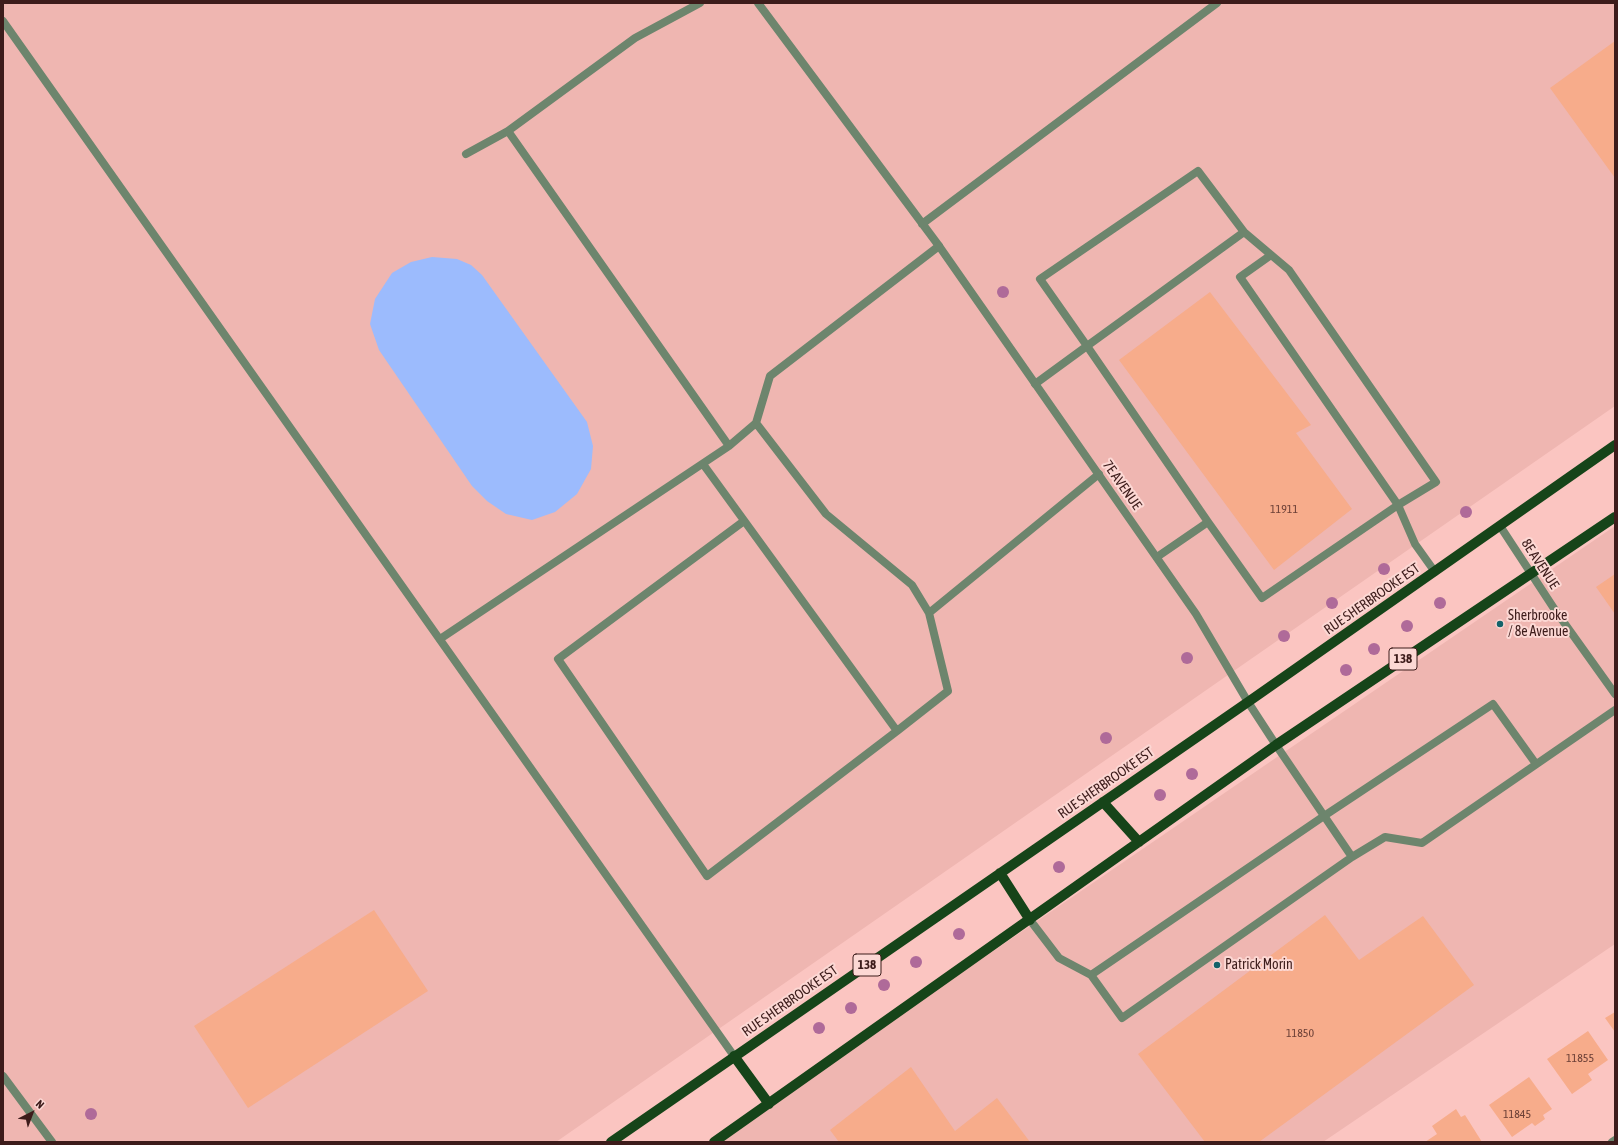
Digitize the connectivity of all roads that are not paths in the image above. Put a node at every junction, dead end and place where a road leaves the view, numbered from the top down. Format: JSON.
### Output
{"nodes":[{"id":1,"x":700,"y":3,"type":"edge"},
{"id":2,"x":758,"y":3,"type":"edge"},
{"id":3,"x":1218,"y":3,"type":"edge"},
{"id":4,"x":3,"y":21,"type":"edge"},
{"id":5,"x":508,"y":131,"type":"junction"},
{"id":6,"x":466,"y":154,"type":"dead end"},
{"id":7,"x":922,"y":224,"type":"junction"},
{"id":8,"x":1244,"y":232,"type":"junction"},
{"id":9,"x":939,"y":246,"type":"junction"},
{"id":10,"x":1271,"y":255,"type":"junction"},
{"id":11,"x":1087,"y":346,"type":"junction"},
{"id":12,"x":1035,"y":384,"type":"junction"},
{"id":13,"x":756,"y":423,"type":"junction"},
{"id":14,"x":1615,"y":445,"type":"edge"},
{"id":15,"x":729,"y":446,"type":"junction"},
{"id":16,"x":703,"y":464,"type":"junction"},
{"id":17,"x":1099,"y":474,"type":"junction"},
{"id":18,"x":1398,"y":505,"type":"junction"},
{"id":19,"x":1615,"y":518,"type":"edge"},
{"id":20,"x":744,"y":521,"type":"junction"},
{"id":21,"x":1208,"y":522,"type":"junction"},
{"id":22,"x":1500,"y":526,"type":"junction"},
{"id":23,"x":1157,"y":557,"type":"junction"},
{"id":24,"x":1435,"y":572,"type":"junction"},
{"id":25,"x":1531,"y":574,"type":"junction"},
{"id":26,"x":929,"y":613,"type":"junction"},
{"id":27,"x":440,"y":639,"type":"junction"},
{"id":28,"x":1615,"y":694,"type":"edge"},
{"id":29,"x":1248,"y":702,"type":"junction"},
{"id":30,"x":1615,"y":710,"type":"edge"},
{"id":31,"x":897,"y":731,"type":"junction"},
{"id":32,"x":1276,"y":745,"type":"junction"},
{"id":33,"x":1536,"y":764,"type":"junction"},
{"id":34,"x":1103,"y":802,"type":"junction"},
{"id":35,"x":1324,"y":816,"type":"junction"},
{"id":36,"x":1139,"y":842,"type":"junction"},
{"id":37,"x":1352,"y":857,"type":"junction"},
{"id":38,"x":1000,"y":873,"type":"junction"},
{"id":39,"x":1030,"y":920,"type":"junction"},
{"id":40,"x":1091,"y":975,"type":"junction"},
{"id":41,"x":734,"y":1056,"type":"junction"},
{"id":42,"x":3,"y":1076,"type":"edge"},
{"id":43,"x":769,"y":1104,"type":"junction"},
{"id":44,"x":1615,"y":1140,"type":"edge"},
{"id":45,"x":52,"y":1142,"type":"edge"},
{"id":46,"x":611,"y":1142,"type":"edge"},
{"id":47,"x":714,"y":1142,"type":"edge"},
{"id":48,"x":1612,"y":1142,"type":"edge"}],
"edges":[{"from":1,"to":5,"type":"street"},
{"from":2,"to":7,"type":"street","name":"7E AVENUE"},
{"from":3,"to":7,"type":"street"},
{"from":4,"to":27,"type":"street"},
{"from":5,"to":6,"type":"street"},
{"from":5,"to":15,"type":"street"},
{"from":7,"to":9,"type":"street","name":"7E AVENUE"},
{"from":8,"to":10,"type":"street"},
{"from":8,"to":11,"type":"street"},
{"from":8,"to":11,"type":"street"},
{"from":9,"to":12,"type":"street","name":"7E AVENUE"},
{"from":9,"to":13,"type":"street"},
{"from":10,"to":18,"type":"street"},
{"from":10,"to":18,"type":"street"},
{"from":11,"to":12,"type":"street"},
{"from":11,"to":21,"type":"street"},
{"from":12,"to":17,"type":"street","name":"7E AVENUE"},
{"from":13,"to":15,"type":"street"},
{"from":13,"to":26,"type":"street"},
{"from":14,"to":22,"type":"main road","name":"RUE SHERBROOKE EST","number":"138"},
{"from":15,"to":16,"type":"street"},
{"from":16,"to":20,"type":"street"},
{"from":16,"to":27,"type":"street"},
{"from":17,"to":23,"type":"street","name":"7E AVENUE"},
{"from":17,"to":26,"type":"street"},
{"from":18,"to":21,"type":"street"},
{"from":18,"to":24,"type":"street"},
{"from":19,"to":25,"type":"main road","number":"138"},
{"from":20,"to":31,"type":"street"},
{"from":20,"to":31,"type":"street"},
{"from":21,"to":23,"type":"street"},
{"from":22,"to":24,"type":"main road","name":"RUE SHERBROOKE EST","number":"138"},
{"from":22,"to":25,"type":"street","name":"8E AVENUE"},
{"from":23,"to":29,"type":"street","name":"7E AVENUE"},
{"from":24,"to":29,"type":"main road","name":"RUE SHERBROOKE EST","number":"138"},
{"from":25,"to":28,"type":"street","name":"8E AVENUE"},
{"from":25,"to":32,"type":"main road","number":"138"},
{"from":26,"to":31,"type":"street"},
{"from":27,"to":41,"type":"street"},
{"from":29,"to":32,"type":"street","name":"7E AVENUE"},
{"from":29,"to":34,"type":"main road","name":"RUE SHERBROOKE EST","number":"138"},
{"from":30,"to":33,"type":"street"},
{"from":32,"to":35,"type":"street","name":"7E AVENUE"},
{"from":32,"to":36,"type":"main road","number":"138"},
{"from":33,"to":35,"type":"street"},
{"from":33,"to":37,"type":"street"},
{"from":34,"to":36,"type":"main road"},
{"from":34,"to":38,"type":"main road","name":"RUE SHERBROOKE EST","number":"138"},
{"from":35,"to":37,"type":"street","name":"7E AVENUE"},
{"from":35,"to":40,"type":"street"},
{"from":36,"to":39,"type":"main road","number":"138"},
{"from":37,"to":40,"type":"street"},
{"from":38,"to":39,"type":"main road"},
{"from":38,"to":41,"type":"main road","name":"RUE SHERBROOKE EST","number":"138"},
{"from":39,"to":40,"type":"street"},
{"from":39,"to":43,"type":"main road","number":"138"},
{"from":41,"to":43,"type":"main road"},
{"from":41,"to":46,"type":"main road","name":"RUE SHERBROOKE EST","number":"138"},
{"from":42,"to":45,"type":"street"},
{"from":43,"to":47,"type":"main road","number":"138"},
{"from":44,"to":48,"type":"street"}]}
